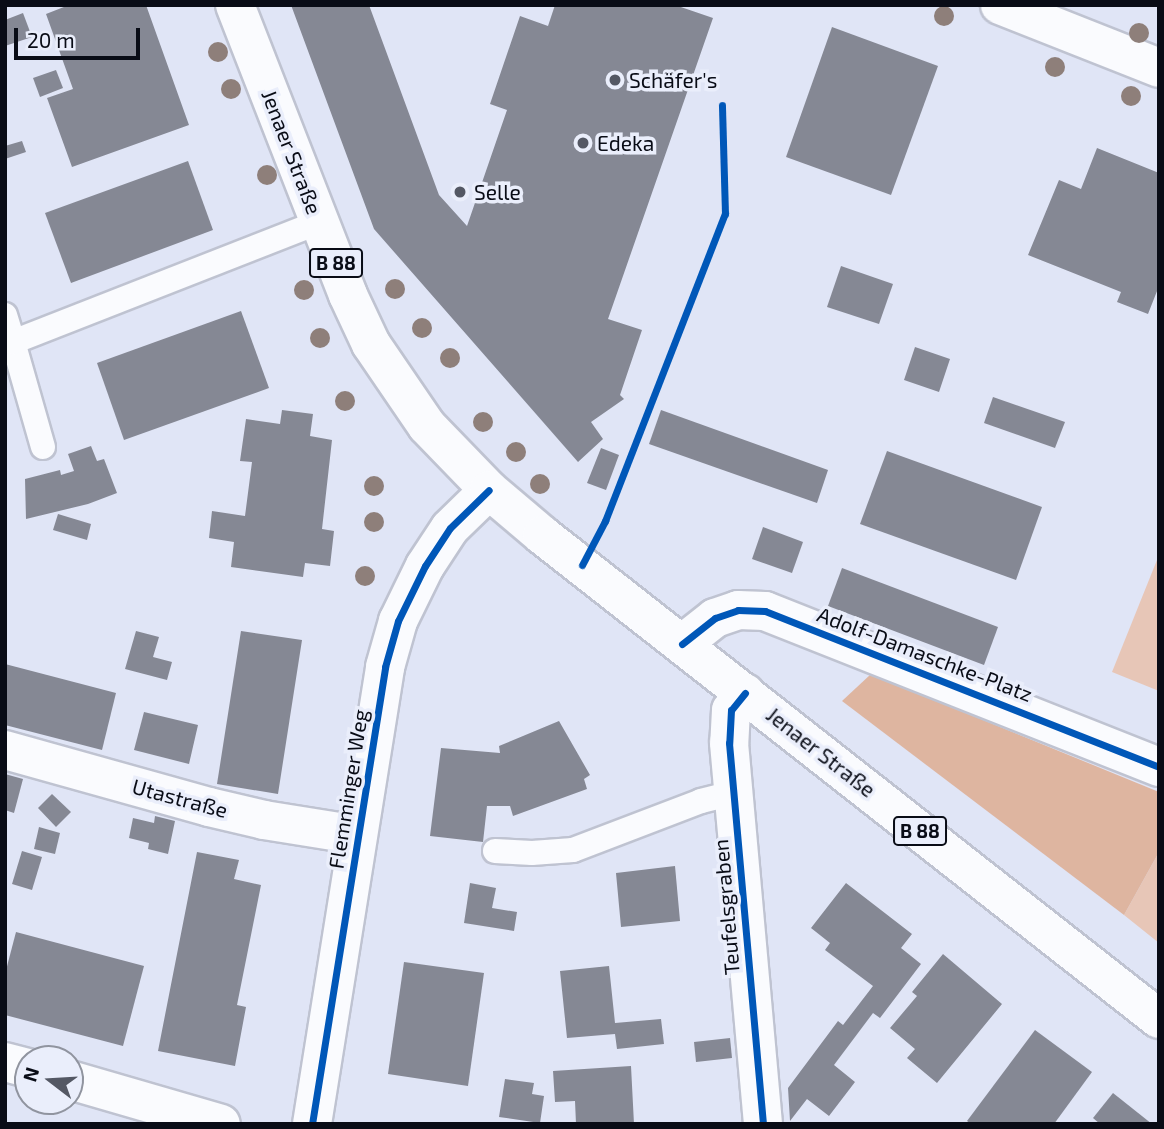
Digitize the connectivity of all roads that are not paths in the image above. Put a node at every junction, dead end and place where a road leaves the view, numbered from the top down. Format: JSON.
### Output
{"nodes":[{"id":1,"x":235,"y":5,"type":"edge"},
{"id":2,"x":1000,"y":5,"type":"edge"},
{"id":3,"x":1159,"y":68,"type":"edge"},
{"id":4,"x":319,"y":222,"type":"junction"},
{"id":5,"x":5,"y":315,"type":"edge"},
{"id":6,"x":13,"y":342,"type":"junction"},
{"id":7,"x":43,"y":447,"type":"dead end"},
{"id":8,"x":489,"y":490,"type":"junction"},
{"id":9,"x":682,"y":644,"type":"junction"},
{"id":10,"x":745,"y":693,"type":"junction"},
{"id":11,"x":5,"y":750,"type":"edge"},
{"id":12,"x":1159,"y":767,"type":"edge"},
{"id":13,"x":733,"y":793,"type":"junction"},
{"id":14,"x":358,"y":835,"type":"junction"},
{"id":15,"x":495,"y":850,"type":"dead end"},
{"id":16,"x":1159,"y":1019,"type":"edge"},
{"id":17,"x":84,"y":1084,"type":"edge"},
{"id":18,"x":221,"y":1124,"type":"edge"},
{"id":19,"x":312,"y":1124,"type":"edge"},
{"id":20,"x":763,"y":1124,"type":"edge"}],
"edges":[{"from":1,"to":4,"type":"street","name":"Jenaer Straße","number":"B 88"},
{"from":2,"to":3,"type":"street"},
{"from":4,"to":6,"type":"lane"},
{"from":4,"to":8,"type":"street","name":"Jenaer Straße","number":"B 88"},
{"from":5,"to":6,"type":"lane"},
{"from":6,"to":7,"type":"lane"},
{"from":8,"to":9,"type":"street","name":"Jenaer Straße","number":"B 88"},
{"from":8,"to":14,"type":"street","name":"Flemminger Weg"},
{"from":9,"to":10,"type":"street","name":"Jenaer Straße","number":"B 88"},
{"from":9,"to":12,"type":"street","name":"Adolf-Damaschke-Platz"},
{"from":10,"to":13,"type":"street","name":"Teufelsgraben"},
{"from":10,"to":16,"type":"street","name":"Jenaer Straße","number":"B 88"},
{"from":11,"to":14,"type":"street","name":"Utastraße"},
{"from":13,"to":15,"type":"lane"},
{"from":13,"to":20,"type":"street","name":"Teufelsgraben"},
{"from":14,"to":19,"type":"street","name":"Flemminger Weg"},
{"from":17,"to":18,"type":"street"}]}
